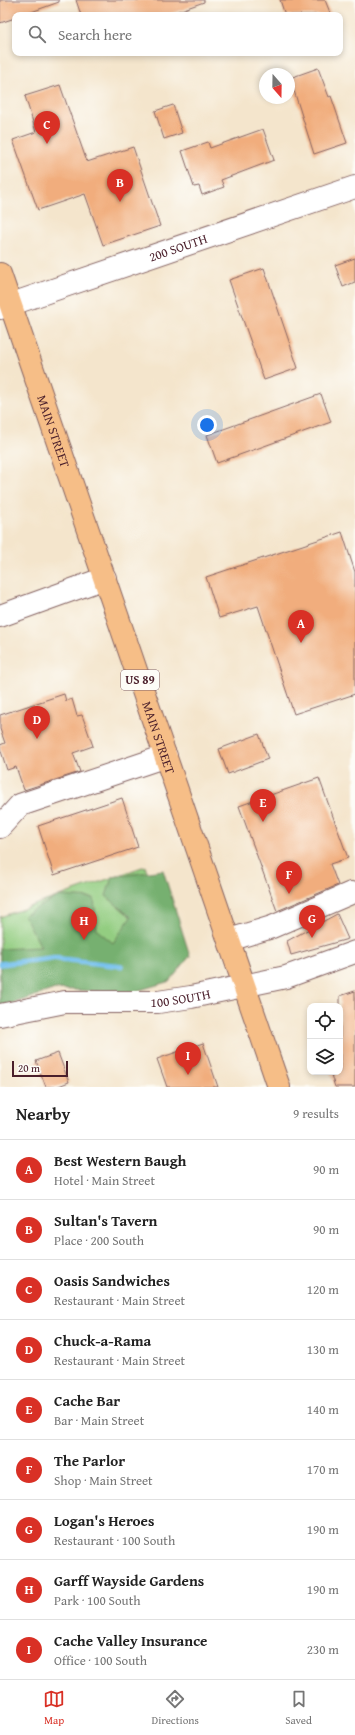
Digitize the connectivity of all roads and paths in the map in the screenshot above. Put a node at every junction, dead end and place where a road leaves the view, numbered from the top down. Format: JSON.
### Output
{"nodes":[{"id":1,"x":355,"y":187,"type":"edge"},
{"id":2,"x":0,"y":274,"type":"edge"},
{"id":3,"x":5,"y":306,"type":"edge"},
{"id":4,"x":105,"y":578,"type":"junction"},
{"id":5,"x":0,"y":616,"type":"edge"},
{"id":6,"x":166,"y":756,"type":"junction"},
{"id":7,"x":0,"y":827,"type":"edge"},
{"id":8,"x":351,"y":892,"type":"dead end"},
{"id":9,"x":229,"y":940,"type":"junction"},
{"id":10,"x":355,"y":952,"type":"edge"},
{"id":11,"x":245,"y":987,"type":"junction"},
{"id":12,"x":0,"y":1015,"type":"edge"},
{"id":13,"x":279,"y":1087,"type":"edge"}],
"edges":[{"from":1,"to":3,"type":"street","name":"200 SOUTH"},
{"from":2,"to":3,"type":"highway","name":"MAIN STREET","number":"US 89"},
{"from":3,"to":4,"type":"highway","name":"MAIN STREET","number":"US 89"},
{"from":4,"to":5,"type":"street"},
{"from":4,"to":6,"type":"highway","name":"MAIN STREET","number":"US 89"},
{"from":6,"to":7,"type":"street"},
{"from":6,"to":9,"type":"highway","name":"MAIN STREET","number":"US 89"},
{"from":8,"to":9,"type":"street"},
{"from":9,"to":11,"type":"highway","name":"MAIN STREET","number":"US 89"},
{"from":10,"to":11,"type":"street","name":"100 SOUTH"},
{"from":11,"to":12,"type":"street","name":"100 SOUTH"},
{"from":11,"to":13,"type":"highway","name":"MAIN STREET","number":"US 89"}]}
